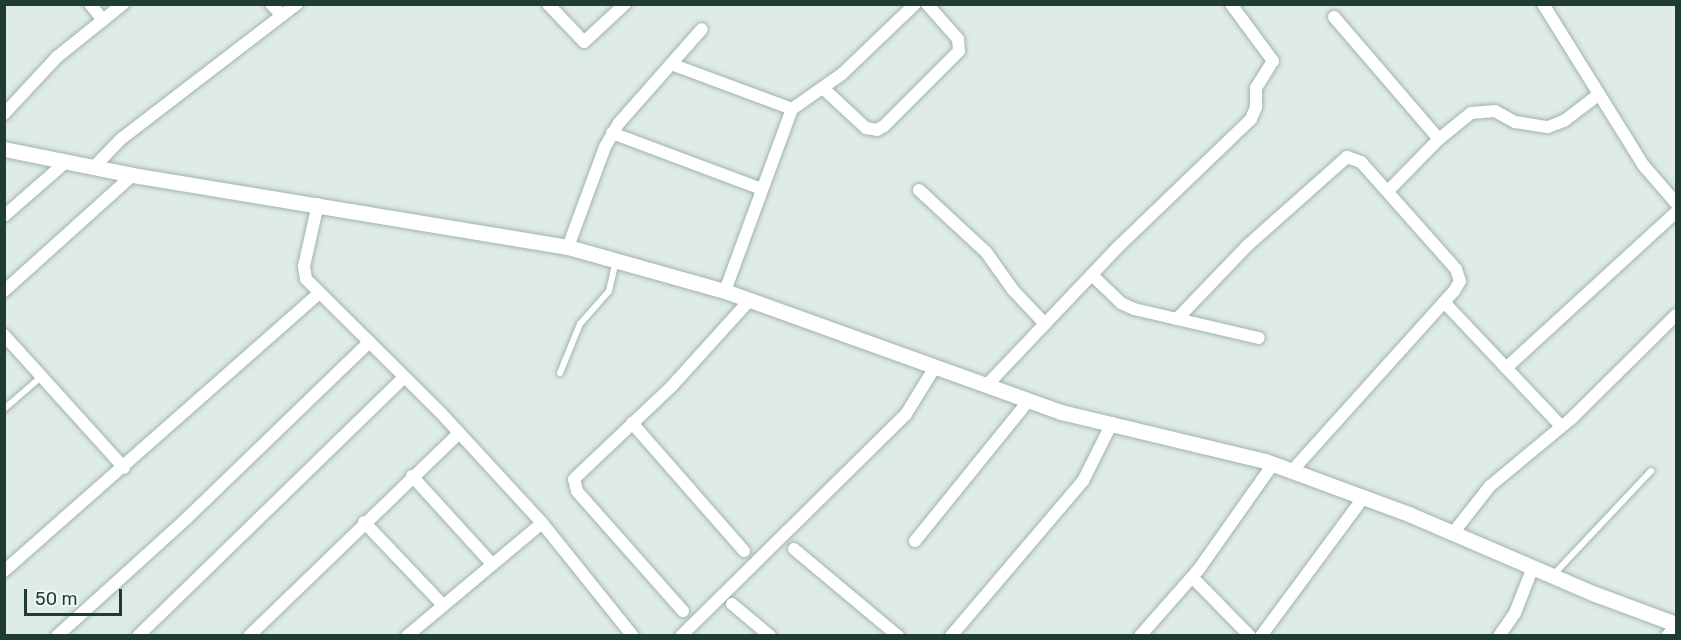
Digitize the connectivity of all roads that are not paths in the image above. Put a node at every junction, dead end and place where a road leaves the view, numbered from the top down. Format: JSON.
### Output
{"nodes":[{"id":1,"x":90,"y":4,"type":"edge"},
{"id":2,"x":123,"y":4,"type":"edge"},
{"id":3,"x":271,"y":4,"type":"edge"},
{"id":4,"x":297,"y":4,"type":"edge"},
{"id":5,"x":548,"y":4,"type":"edge"},
{"id":6,"x":624,"y":4,"type":"edge"},
{"id":7,"x":915,"y":4,"type":"edge"},
{"id":8,"x":927,"y":4,"type":"edge"},
{"id":9,"x":1231,"y":4,"type":"edge"},
{"id":10,"x":1543,"y":4,"type":"edge"},
{"id":11,"x":282,"y":16,"type":"junction"},
{"id":12,"x":1334,"y":17,"type":"dead end"},
{"id":13,"x":103,"y":20,"type":"junction"},
{"id":14,"x":702,"y":29,"type":"dead end"},
{"id":15,"x":671,"y":64,"type":"junction"},
{"id":16,"x":824,"y":89,"type":"junction"},
{"id":17,"x":1598,"y":95,"type":"junction"},
{"id":18,"x":792,"y":108,"type":"junction"},
{"id":19,"x":4,"y":114,"type":"edge"},
{"id":20,"x":612,"y":133,"type":"junction"},
{"id":21,"x":1439,"y":139,"type":"junction"},
{"id":22,"x":4,"y":149,"type":"edge"},
{"id":23,"x":66,"y":162,"type":"junction"},
{"id":24,"x":94,"y":168,"type":"junction"},
{"id":25,"x":133,"y":175,"type":"junction"},
{"id":26,"x":762,"y":189,"type":"junction"},
{"id":27,"x":919,"y":190,"type":"dead end"},
{"id":28,"x":1388,"y":191,"type":"junction"},
{"id":29,"x":1677,"y":203,"type":"edge"},
{"id":30,"x":318,"y":204,"type":"junction"},
{"id":31,"x":1677,"y":212,"type":"edge"},
{"id":32,"x":4,"y":216,"type":"edge"},
{"id":33,"x":568,"y":247,"type":"junction"},
{"id":34,"x":616,"y":260,"type":"junction"},
{"id":35,"x":1092,"y":275,"type":"junction"},
{"id":36,"x":4,"y":291,"type":"edge"},
{"id":37,"x":725,"y":291,"type":"junction"},
{"id":38,"x":319,"y":293,"type":"junction"},
{"id":39,"x":750,"y":300,"type":"junction"},
{"id":40,"x":1444,"y":302,"type":"junction"},
{"id":41,"x":1677,"y":315,"type":"edge"},
{"id":42,"x":1177,"y":320,"type":"junction"},
{"id":43,"x":1045,"y":324,"type":"junction"},
{"id":44,"x":4,"y":335,"type":"edge"},
{"id":45,"x":1259,"y":338,"type":"dead end"},
{"id":46,"x":369,"y":342,"type":"junction"},
{"id":47,"x":935,"y":367,"type":"junction"},
{"id":48,"x":1506,"y":368,"type":"junction"},
{"id":49,"x":560,"y":373,"type":"dead end"},
{"id":50,"x":41,"y":376,"type":"junction"},
{"id":51,"x":404,"y":377,"type":"junction"},
{"id":52,"x":987,"y":385,"type":"junction"},
{"id":53,"x":1029,"y":400,"type":"junction"},
{"id":54,"x":4,"y":409,"type":"edge"},
{"id":55,"x":632,"y":423,"type":"junction"},
{"id":56,"x":1112,"y":423,"type":"junction"},
{"id":57,"x":1562,"y":426,"type":"junction"},
{"id":58,"x":459,"y":433,"type":"junction"},
{"id":59,"x":1273,"y":464,"type":"junction"},
{"id":60,"x":124,"y":468,"type":"junction"},
{"id":61,"x":1292,"y":471,"type":"junction"},
{"id":62,"x":1651,"y":471,"type":"dead end"},
{"id":63,"x":412,"y":476,"type":"junction"},
{"id":64,"x":1364,"y":497,"type":"junction"},
{"id":65,"x":364,"y":522,"type":"junction"},
{"id":66,"x":542,"y":523,"type":"junction"},
{"id":67,"x":1453,"y":533,"type":"junction"},
{"id":68,"x":915,"y":541,"type":"dead end"},
{"id":69,"x":794,"y":549,"type":"dead end"},
{"id":70,"x":744,"y":551,"type":"dead end"},
{"id":71,"x":492,"y":564,"type":"junction"},
{"id":72,"x":1533,"y":567,"type":"junction"},
{"id":73,"x":4,"y":571,"type":"edge"},
{"id":74,"x":1553,"y":576,"type":"junction"},
{"id":75,"x":1192,"y":577,"type":"junction"},
{"id":76,"x":732,"y":604,"type":"dead end"},
{"id":77,"x":443,"y":605,"type":"junction"},
{"id":78,"x":682,"y":611,"type":"dead end"},
{"id":79,"x":1677,"y":625,"type":"edge"},
{"id":80,"x":57,"y":636,"type":"edge"},
{"id":81,"x":138,"y":636,"type":"edge"},
{"id":82,"x":249,"y":636,"type":"edge"},
{"id":83,"x":407,"y":636,"type":"edge"},
{"id":84,"x":633,"y":636,"type":"edge"},
{"id":85,"x":681,"y":636,"type":"edge"},
{"id":86,"x":770,"y":636,"type":"edge"},
{"id":87,"x":898,"y":636,"type":"edge"},
{"id":88,"x":951,"y":636,"type":"edge"},
{"id":89,"x":1140,"y":636,"type":"edge"},
{"id":90,"x":1250,"y":636,"type":"edge"},
{"id":91,"x":1261,"y":636,"type":"edge"},
{"id":92,"x":1500,"y":636,"type":"edge"},
{"id":93,"x":1667,"y":636,"type":"edge"}],
"edges":[{"from":1,"to":13,"type":"street"},
{"from":2,"to":13,"type":"street"},
{"from":3,"to":11,"type":"street"},
{"from":4,"to":11,"type":"street"},
{"from":5,"to":6,"type":"street"},
{"from":7,"to":16,"type":"street"},
{"from":8,"to":16,"type":"street"},
{"from":9,"to":35,"type":"street"},
{"from":10,"to":17,"type":"street"},
{"from":11,"to":24,"type":"street"},
{"from":12,"to":21,"type":"street"},
{"from":13,"to":19,"type":"street"},
{"from":14,"to":15,"type":"street"},
{"from":15,"to":18,"type":"street"},
{"from":15,"to":20,"type":"street"},
{"from":16,"to":18,"type":"street"},
{"from":17,"to":21,"type":"street"},
{"from":17,"to":29,"type":"street"},
{"from":18,"to":26,"type":"street"},
{"from":20,"to":26,"type":"street"},
{"from":20,"to":33,"type":"street"},
{"from":21,"to":28,"type":"street"},
{"from":22,"to":23,"type":"street"},
{"from":23,"to":24,"type":"street"},
{"from":23,"to":32,"type":"street"},
{"from":24,"to":25,"type":"street"},
{"from":25,"to":30,"type":"street"},
{"from":25,"to":36,"type":"street"},
{"from":26,"to":37,"type":"street"},
{"from":27,"to":43,"type":"street"},
{"from":28,"to":40,"type":"street"},
{"from":28,"to":42,"type":"street"},
{"from":30,"to":33,"type":"street"},
{"from":30,"to":38,"type":"street"},
{"from":31,"to":48,"type":"street"},
{"from":33,"to":34,"type":"street"},
{"from":34,"to":37,"type":"street"},
{"from":34,"to":49,"type":"lane"},
{"from":35,"to":42,"type":"street"},
{"from":35,"to":43,"type":"street"},
{"from":37,"to":39,"type":"street"},
{"from":38,"to":46,"type":"street"},
{"from":38,"to":60,"type":"street"},
{"from":39,"to":47,"type":"street"},
{"from":39,"to":55,"type":"street"},
{"from":40,"to":48,"type":"street"},
{"from":40,"to":61,"type":"street"},
{"from":41,"to":57,"type":"street"},
{"from":42,"to":45,"type":"street"},
{"from":43,"to":52,"type":"street"},
{"from":44,"to":50,"type":"street"},
{"from":46,"to":51,"type":"street"},
{"from":46,"to":80,"type":"street"},
{"from":47,"to":52,"type":"street"},
{"from":47,"to":85,"type":"street"},
{"from":48,"to":57,"type":"street"},
{"from":50,"to":54,"type":"lane"},
{"from":50,"to":60,"type":"street"},
{"from":51,"to":58,"type":"street"},
{"from":51,"to":81,"type":"street"},
{"from":52,"to":53,"type":"street"},
{"from":53,"to":56,"type":"street"},
{"from":53,"to":68,"type":"street"},
{"from":55,"to":70,"type":"street"},
{"from":55,"to":78,"type":"street"},
{"from":56,"to":59,"type":"street"},
{"from":56,"to":88,"type":"street"},
{"from":57,"to":67,"type":"street"},
{"from":58,"to":63,"type":"street"},
{"from":58,"to":66,"type":"street"},
{"from":59,"to":61,"type":"street"},
{"from":59,"to":75,"type":"street"},
{"from":60,"to":73,"type":"street"},
{"from":61,"to":64,"type":"street"},
{"from":62,"to":74,"type":"lane"},
{"from":63,"to":65,"type":"street"},
{"from":63,"to":71,"type":"street"},
{"from":64,"to":67,"type":"street"},
{"from":64,"to":91,"type":"street"},
{"from":65,"to":77,"type":"street"},
{"from":65,"to":82,"type":"street"},
{"from":66,"to":71,"type":"street"},
{"from":66,"to":84,"type":"street"},
{"from":67,"to":72,"type":"street"},
{"from":69,"to":87,"type":"street"},
{"from":71,"to":77,"type":"street"},
{"from":72,"to":74,"type":"street"},
{"from":72,"to":92,"type":"street"},
{"from":74,"to":79,"type":"street"},
{"from":75,"to":89,"type":"street"},
{"from":75,"to":90,"type":"street"},
{"from":76,"to":86,"type":"street"},
{"from":77,"to":83,"type":"street"},
{"from":79,"to":93,"type":"street"}]}
